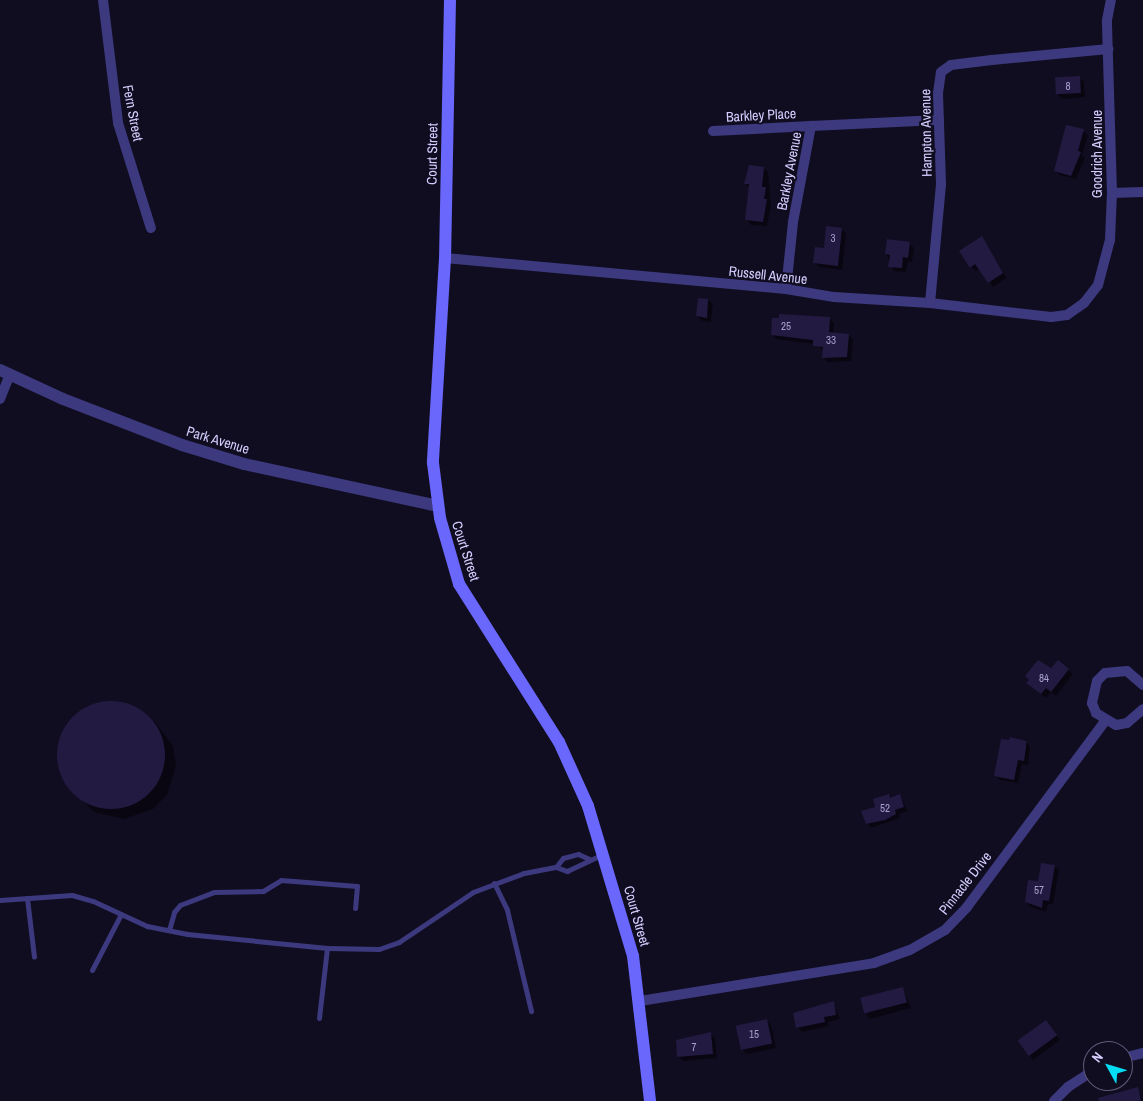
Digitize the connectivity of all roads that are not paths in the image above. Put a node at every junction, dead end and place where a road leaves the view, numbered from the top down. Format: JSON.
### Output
{"nodes":[{"id":1,"x":103,"y":0,"type":"edge"},
{"id":2,"x":450,"y":0,"type":"edge"},
{"id":3,"x":1111,"y":0,"type":"edge"},
{"id":4,"x":1108,"y":49,"type":"junction"},
{"id":5,"x":939,"y":120,"type":"junction"},
{"id":6,"x":811,"y":126,"type":"junction"},
{"id":7,"x":713,"y":132,"type":"dead end"},
{"id":8,"x":1143,"y":192,"type":"edge"},
{"id":9,"x":1112,"y":193,"type":"junction"},
{"id":10,"x":151,"y":228,"type":"dead end"},
{"id":11,"x":445,"y":258,"type":"junction"},
{"id":12,"x":786,"y":289,"type":"junction"},
{"id":13,"x":930,"y":303,"type":"junction"},
{"id":14,"x":1084,"y":303,"type":"joint"},
{"id":15,"x":5,"y":372,"type":"edge"},
{"id":16,"x":0,"y":399,"type":"edge"},
{"id":17,"x":438,"y":506,"type":"junction"},
{"id":18,"x":1143,"y":685,"type":"edge"},
{"id":19,"x":1143,"y":709,"type":"edge"},
{"id":20,"x":1105,"y":721,"type":"junction"},
{"id":21,"x":603,"y":854,"type":"junction"},
{"id":22,"x":589,"y":859,"type":"junction"},
{"id":23,"x":556,"y":867,"type":"junction"},
{"id":24,"x":494,"y":883,"type":"junction"},
{"id":25,"x":27,"y":898,"type":"junction"},
{"id":26,"x":0,"y":900,"type":"edge"},
{"id":27,"x":355,"y":908,"type":"dead end"},
{"id":28,"x":121,"y":914,"type":"junction"},
{"id":29,"x":169,"y":930,"type":"junction"},
{"id":30,"x":328,"y":948,"type":"junction"},
{"id":31,"x":34,"y":957,"type":"dead end"},
{"id":32,"x":92,"y":970,"type":"dead end"},
{"id":33,"x":640,"y":1001,"type":"junction"},
{"id":34,"x":531,"y":1012,"type":"dead end"},
{"id":35,"x":319,"y":1018,"type":"dead end"},
{"id":36,"x":1083,"y":1077,"type":"edge"},
{"id":37,"x":650,"y":1101,"type":"edge"},
{"id":38,"x":1054,"y":1101,"type":"edge"}],
"edges":[{"from":1,"to":10,"type":"street","name":"Fern Street"},
{"from":2,"to":11,"type":"main road","name":"Court Street"},
{"from":3,"to":4,"type":"street","name":"Goodrich Avenue"},
{"from":4,"to":5,"type":"street","name":"Hampton Avenue"},
{"from":4,"to":9,"type":"street","name":"Goodrich Avenue"},
{"from":5,"to":6,"type":"street","name":"Barkley Avenue"},
{"from":5,"to":13,"type":"street","name":"Hampton Avenue"},
{"from":6,"to":7,"type":"street","name":"Barkley Place"},
{"from":6,"to":12,"type":"street","name":"Barkley Avenue"},
{"from":8,"to":9,"type":"street"},
{"from":9,"to":14,"type":"street","name":"Goodrich Avenue"},
{"from":11,"to":12,"type":"street","name":"Russell Avenue"},
{"from":11,"to":17,"type":"main road","name":"Court Street"},
{"from":12,"to":13,"type":"street","name":"Russell Avenue"},
{"from":13,"to":14,"type":"street","name":"Russell Avenue"},
{"from":15,"to":16,"type":"street"},
{"from":15,"to":17,"type":"street","name":"Park Avenue"},
{"from":17,"to":21,"type":"main road","name":"Court Street"},
{"from":18,"to":20,"type":"street"},
{"from":19,"to":20,"type":"street"},
{"from":20,"to":33,"type":"street","name":"Pinnacle Drive"},
{"from":21,"to":22,"type":"lane"},
{"from":21,"to":33,"type":"main road","name":"Court Street"},
{"from":22,"to":23,"type":"lane"},
{"from":22,"to":23,"type":"lane"},
{"from":23,"to":24,"type":"lane"},
{"from":24,"to":30,"type":"lane"},
{"from":24,"to":34,"type":"lane"},
{"from":25,"to":26,"type":"lane"},
{"from":25,"to":28,"type":"lane"},
{"from":25,"to":31,"type":"lane"},
{"from":27,"to":29,"type":"lane"},
{"from":28,"to":29,"type":"lane"},
{"from":28,"to":32,"type":"lane"},
{"from":29,"to":30,"type":"lane"},
{"from":30,"to":35,"type":"lane"},
{"from":33,"to":37,"type":"main road","name":"Court Street"},
{"from":36,"to":38,"type":"street"}]}
